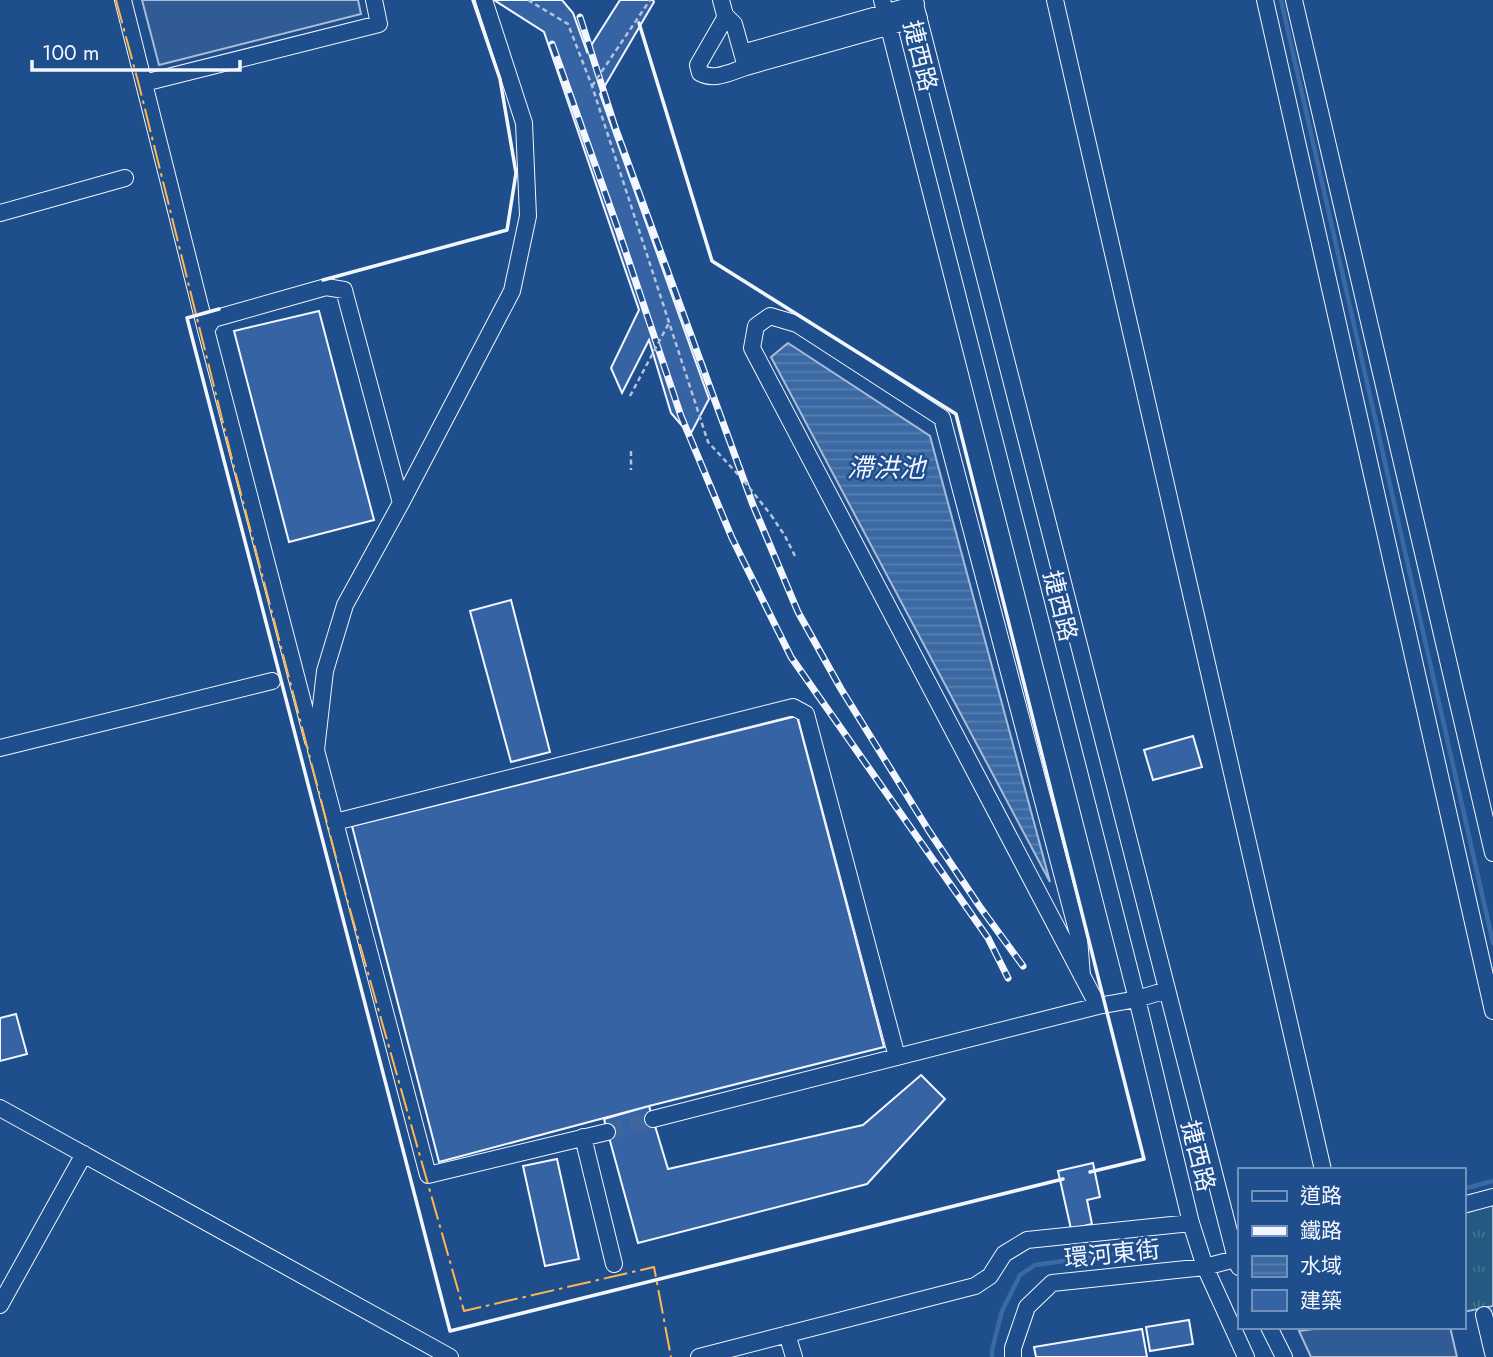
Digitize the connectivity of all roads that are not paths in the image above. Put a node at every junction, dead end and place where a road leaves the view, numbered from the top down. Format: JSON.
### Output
{"nodes":[{"id":1,"x":123,"y":0,"type":"edge"},
{"id":2,"x":374,"y":0,"type":"edge"},
{"id":3,"x":484,"y":0,"type":"edge"},
{"id":4,"x":1055,"y":0,"type":"edge"},
{"id":5,"x":1265,"y":0,"type":"edge"},
{"id":6,"x":1294,"y":0,"type":"edge"},
{"id":7,"x":916,"y":7,"type":"edge"},
{"id":8,"x":723,"y":8,"type":"edge"},
{"id":9,"x":885,"y":13,"type":"edge"},
{"id":10,"x":744,"y":60,"type":"junction"},
{"id":11,"x":144,"y":83,"type":"junction"},
{"id":12,"x":125,"y":178,"type":"dead end"},
{"id":13,"x":0,"y":213,"type":"edge"},
{"id":14,"x":206,"y":330,"type":"junction"},
{"id":15,"x":401,"y":503,"type":"junction"},
{"id":16,"x":272,"y":681,"type":"dead end"},
{"id":17,"x":0,"y":748,"type":"edge"},
{"id":18,"x":316,"y":750,"type":"junction"},
{"id":19,"x":335,"y":822,"type":"junction"},
{"id":20,"x":1493,"y":853,"type":"edge"},
{"id":21,"x":1082,"y":976,"type":"junction"},
{"id":22,"x":1167,"y":990,"type":"junction"},
{"id":23,"x":1137,"y":999,"type":"junction"},
{"id":24,"x":1098,"y":1006,"type":"junction"},
{"id":25,"x":1493,"y":1011,"type":"edge"},
{"id":26,"x":897,"y":1056,"type":"junction"},
{"id":27,"x":0,"y":1108,"type":"edge"},
{"id":28,"x":653,"y":1119,"type":"tunnel mouth"},
{"id":29,"x":607,"y":1132,"type":"tunnel mouth"},
{"id":30,"x":583,"y":1137,"type":"junction"},
{"id":31,"x":83,"y":1154,"type":"junction"},
{"id":32,"x":1323,"y":1168,"type":"edge"},
{"id":33,"x":1493,"y":1197,"type":"edge"},
{"id":34,"x":1465,"y":1204,"type":"edge"},
{"id":35,"x":1191,"y":1223,"type":"junction"},
{"id":36,"x":1228,"y":1263,"type":"edge"},
{"id":37,"x":614,"y":1264,"type":"dead end"},
{"id":38,"x":0,"y":1305,"type":"edge"},
{"id":39,"x":1238,"y":1315,"type":"edge"},
{"id":40,"x":1483,"y":1315,"type":"dead end"},
{"id":41,"x":1241,"y":1329,"type":"edge"},
{"id":42,"x":1270,"y":1329,"type":"edge"},
{"id":43,"x":787,"y":1334,"type":"junction"},
{"id":44,"x":1493,"y":1353,"type":"edge"},
{"id":45,"x":450,"y":1357,"type":"edge"},
{"id":46,"x":699,"y":1357,"type":"edge"},
{"id":47,"x":794,"y":1357,"type":"edge"},
{"id":48,"x":1013,"y":1357,"type":"edge"},
{"id":49,"x":1246,"y":1357,"type":"edge"},
{"id":50,"x":1284,"y":1357,"type":"edge"}],
"edges":[{"from":1,"to":11,"type":"street"},
{"from":2,"to":11,"type":"street"},
{"from":3,"to":15,"type":"street"},
{"from":4,"to":32,"type":"street"},
{"from":5,"to":25,"type":"street"},
{"from":6,"to":20,"type":"street"},
{"from":7,"to":9,"type":"street"},
{"from":7,"to":22,"type":"street","name":"捷西路"},
{"from":8,"to":10,"type":"street"},
{"from":8,"to":10,"type":"street"},
{"from":9,"to":10,"type":"street"},
{"from":9,"to":23,"type":"street","name":"捷西路"},
{"from":11,"to":14,"type":"street"},
{"from":12,"to":13,"type":"street"},
{"from":14,"to":15,"type":"street"},
{"from":14,"to":18,"type":"street"},
{"from":15,"to":18,"type":"street"},
{"from":16,"to":17,"type":"street"},
{"from":18,"to":19,"type":"street"},
{"from":19,"to":26,"type":"street"},
{"from":19,"to":30,"type":"street"},
{"from":21,"to":21,"type":"street"},
{"from":21,"to":24,"type":"street"},
{"from":22,"to":23,"type":"street"},
{"from":22,"to":36,"type":"street","name":"捷西路"},
{"from":23,"to":24,"type":"street"},
{"from":23,"to":35,"type":"street","name":"捷西路"},
{"from":24,"to":26,"type":"street"},
{"from":26,"to":28,"type":"street"},
{"from":27,"to":31,"type":"street"},
{"from":29,"to":30,"type":"street"},
{"from":30,"to":37,"type":"street"},
{"from":31,"to":38,"type":"street"},
{"from":31,"to":45,"type":"street"},
{"from":33,"to":34,"type":"street"},
{"from":35,"to":36,"type":"street","name":"捷西路"},
{"from":35,"to":43,"type":"street"},
{"from":36,"to":39,"type":"street"},
{"from":36,"to":48,"type":"street","name":"環河東街"},
{"from":40,"to":44,"type":"street"},
{"from":41,"to":49,"type":"street"},
{"from":42,"to":50,"type":"street"},
{"from":43,"to":46,"type":"street"},
{"from":43,"to":47,"type":"street"}]}
